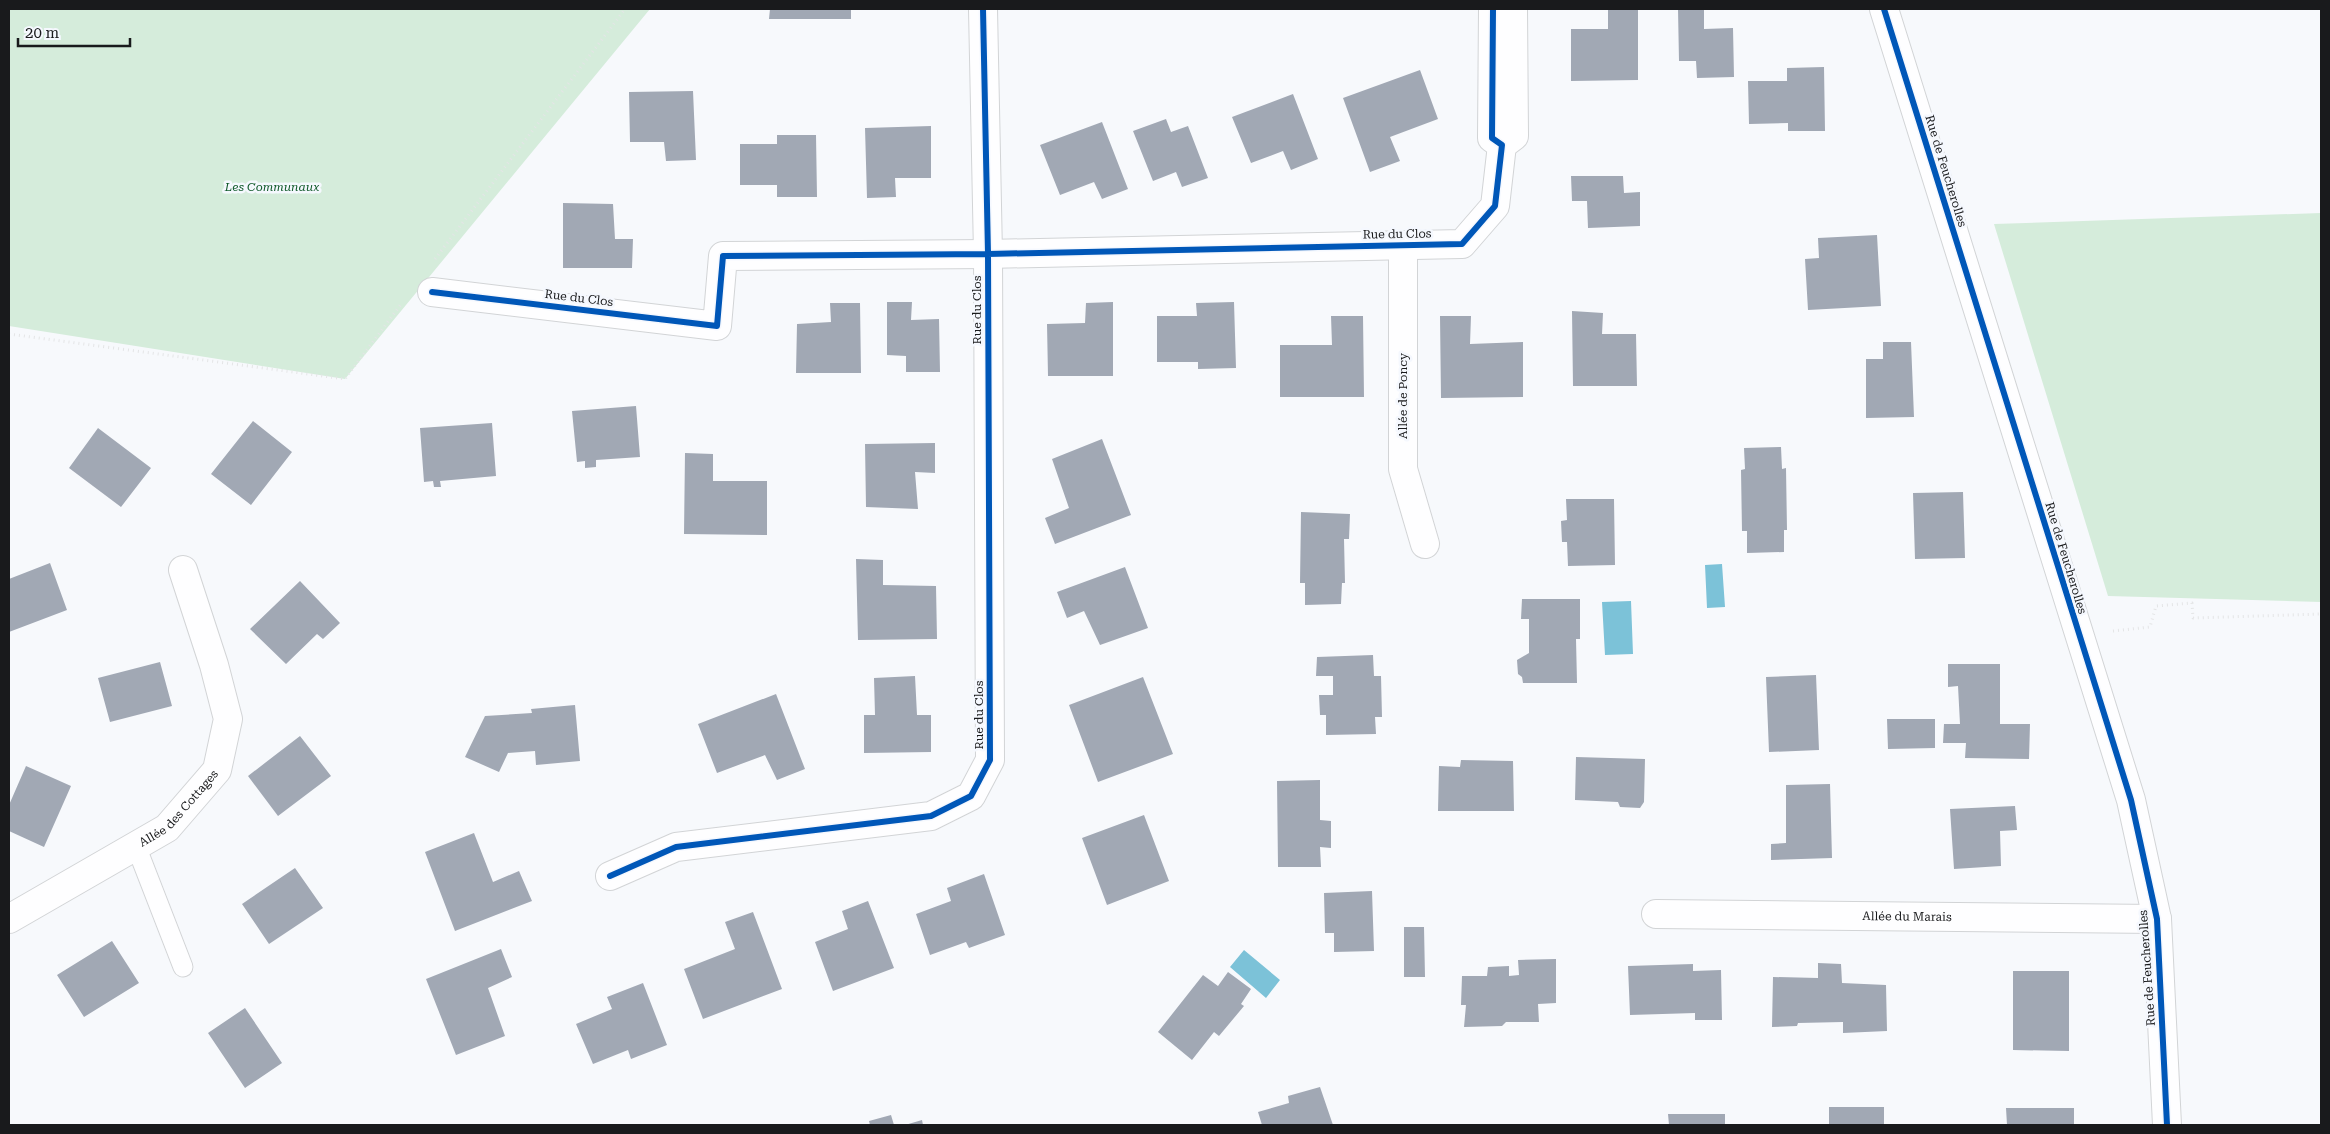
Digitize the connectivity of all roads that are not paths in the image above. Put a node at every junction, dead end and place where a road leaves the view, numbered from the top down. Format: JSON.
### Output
{"nodes":[{"id":1,"x":983,"y":9,"type":"edge"},
{"id":2,"x":1493,"y":9,"type":"edge"},
{"id":3,"x":1513,"y":9,"type":"edge"},
{"id":4,"x":1884,"y":9,"type":"edge"},
{"id":5,"x":1502,"y":144,"type":"junction"},
{"id":6,"x":1403,"y":245,"type":"junction"},
{"id":7,"x":988,"y":254,"type":"junction"},
{"id":8,"x":432,"y":292,"type":"dead end"},
{"id":9,"x":1425,"y":544,"type":"dead end"},
{"id":10,"x":183,"y":570,"type":"dead end"},
{"id":11,"x":136,"y":846,"type":"junction"},
{"id":12,"x":610,"y":876,"type":"dead end"},
{"id":13,"x":1656,"y":914,"type":"dead end"},
{"id":14,"x":9,"y":919,"type":"edge"},
{"id":15,"x":2157,"y":920,"type":"junction"},
{"id":16,"x":183,"y":967,"type":"dead end"},
{"id":17,"x":2167,"y":1125,"type":"edge"}],
"edges":[{"from":1,"to":7,"type":"street","name":"Rue du Clos"},
{"from":2,"to":5,"type":"street"},
{"from":3,"to":5,"type":"street","name":"Rue du Clos"},
{"from":4,"to":15,"type":"street","name":"Rue de Feucherolles"},
{"from":5,"to":6,"type":"street","name":"Rue du Clos"},
{"from":6,"to":7,"type":"street","name":"Rue du Clos"},
{"from":6,"to":9,"type":"street","name":"Allée de Poncy"},
{"from":7,"to":8,"type":"street","name":"Rue du Clos"},
{"from":7,"to":12,"type":"street","name":"Rue du Clos"},
{"from":10,"to":11,"type":"street","name":"Allée des Cottages"},
{"from":11,"to":14,"type":"street","name":"Allée des Cottages"},
{"from":11,"to":16,"type":"lane"},
{"from":13,"to":15,"type":"street","name":"Allée du Marais"},
{"from":15,"to":17,"type":"street","name":"Rue de Feucherolles"}]}
